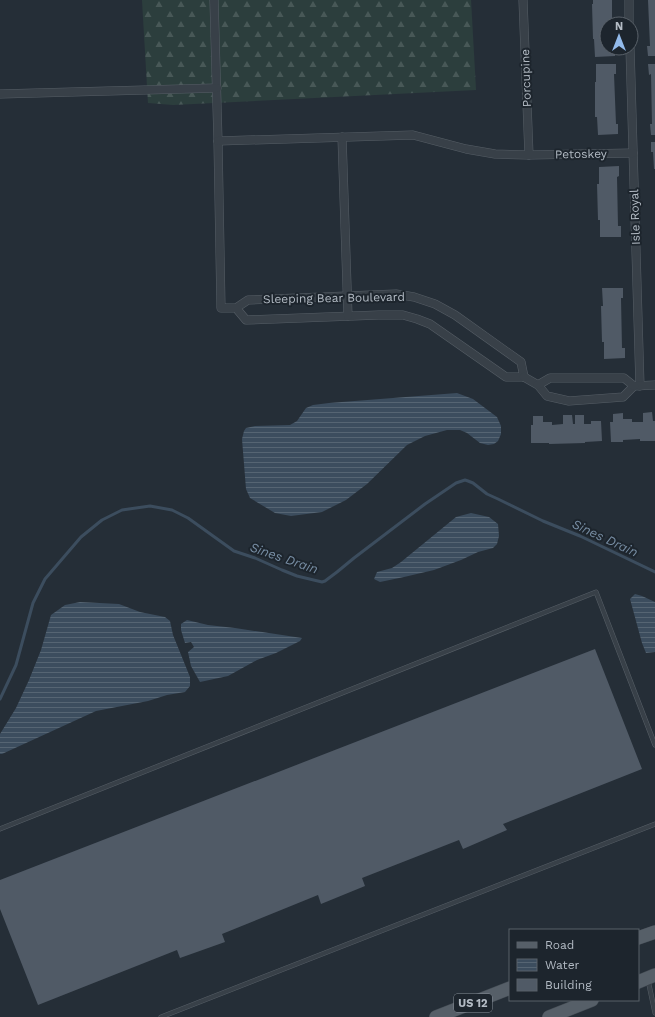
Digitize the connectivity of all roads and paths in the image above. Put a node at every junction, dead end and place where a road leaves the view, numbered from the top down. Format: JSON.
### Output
{"nodes":[{"id":1,"x":214,"y":0,"type":"edge"},
{"id":2,"x":523,"y":0,"type":"edge"},
{"id":3,"x":628,"y":0,"type":"edge"},
{"id":4,"x":629,"y":16,"type":"edge"},
{"id":5,"x":630,"y":56,"type":"edge"},
{"id":6,"x":217,"y":88,"type":"junction"},
{"id":7,"x":0,"y":94,"type":"edge"},
{"id":8,"x":342,"y":137,"type":"junction"},
{"id":9,"x":218,"y":140,"type":"junction"},
{"id":10,"x":634,"y":153,"type":"junction"},
{"id":11,"x":529,"y":155,"type":"junction"},
{"id":12,"x":348,"y":296,"type":"junction"},
{"id":13,"x":236,"y":308,"type":"junction"},
{"id":14,"x":348,"y":316,"type":"junction"},
{"id":15,"x":524,"y":377,"type":"junction"},
{"id":16,"x":538,"y":385,"type":"junction"},
{"id":17,"x":655,"y":385,"type":"edge"},
{"id":18,"x":637,"y":386,"type":"junction"},
{"id":19,"x":655,"y":744,"type":"edge"},
{"id":20,"x":655,"y":824,"type":"edge"},
{"id":21,"x":0,"y":829,"type":"edge"},
{"id":22,"x":655,"y":932,"type":"edge"},
{"id":23,"x":639,"y":938,"type":"edge"},
{"id":24,"x":647,"y":978,"type":"edge"},
{"id":25,"x":509,"y":988,"type":"edge"},
{"id":26,"x":589,"y":1001,"type":"edge"},
{"id":27,"x":565,"y":1009,"type":"edge"},
{"id":28,"x":655,"y":1013,"type":"edge"},
{"id":29,"x":162,"y":1017,"type":"edge"},
{"id":30,"x":436,"y":1017,"type":"edge"},
{"id":31,"x":549,"y":1017,"type":"edge"}],
"edges":[{"from":1,"to":6,"type":"street"},
{"from":2,"to":11,"type":"street","name":"Porcupine"},
{"from":3,"to":4,"type":"street"},
{"from":5,"to":10,"type":"street","name":"Isle Royal"},
{"from":6,"to":7,"type":"street"},
{"from":6,"to":9,"type":"street"},
{"from":8,"to":9,"type":"street","name":"Petoskey"},
{"from":8,"to":11,"type":"street","name":"Petoskey"},
{"from":8,"to":12,"type":"street"},
{"from":9,"to":13,"type":"street","name":"Sleeping Bear Boulevard"},
{"from":10,"to":11,"type":"street","name":"Petoskey"},
{"from":10,"to":18,"type":"street","name":"Isle Royal"},
{"from":12,"to":13,"type":"street","name":"Sleeping Bear Boulevard"},
{"from":12,"to":14,"type":"street"},
{"from":12,"to":15,"type":"street","name":"Sleeping Bear Boulevard"},
{"from":13,"to":14,"type":"street","name":"Sleeping Bear Boulevard"},
{"from":14,"to":15,"type":"street","name":"Sleeping Bear Boulevard"},
{"from":15,"to":16,"type":"street","name":"Sleeping Bear Boulevard"},
{"from":16,"to":18,"type":"street"},
{"from":16,"to":18,"type":"street","name":"Sleeping Bear Boulevard"},
{"from":17,"to":18,"type":"street"},
{"from":19,"to":21,"type":"lane"},
{"from":20,"to":29,"type":"lane"},
{"from":22,"to":23,"type":"main road"},
{"from":24,"to":28,"type":"lane"},
{"from":25,"to":30,"type":"main road","number":"US 12"},
{"from":26,"to":27,"type":"main road"},
{"from":27,"to":31,"type":"main road"}]}
